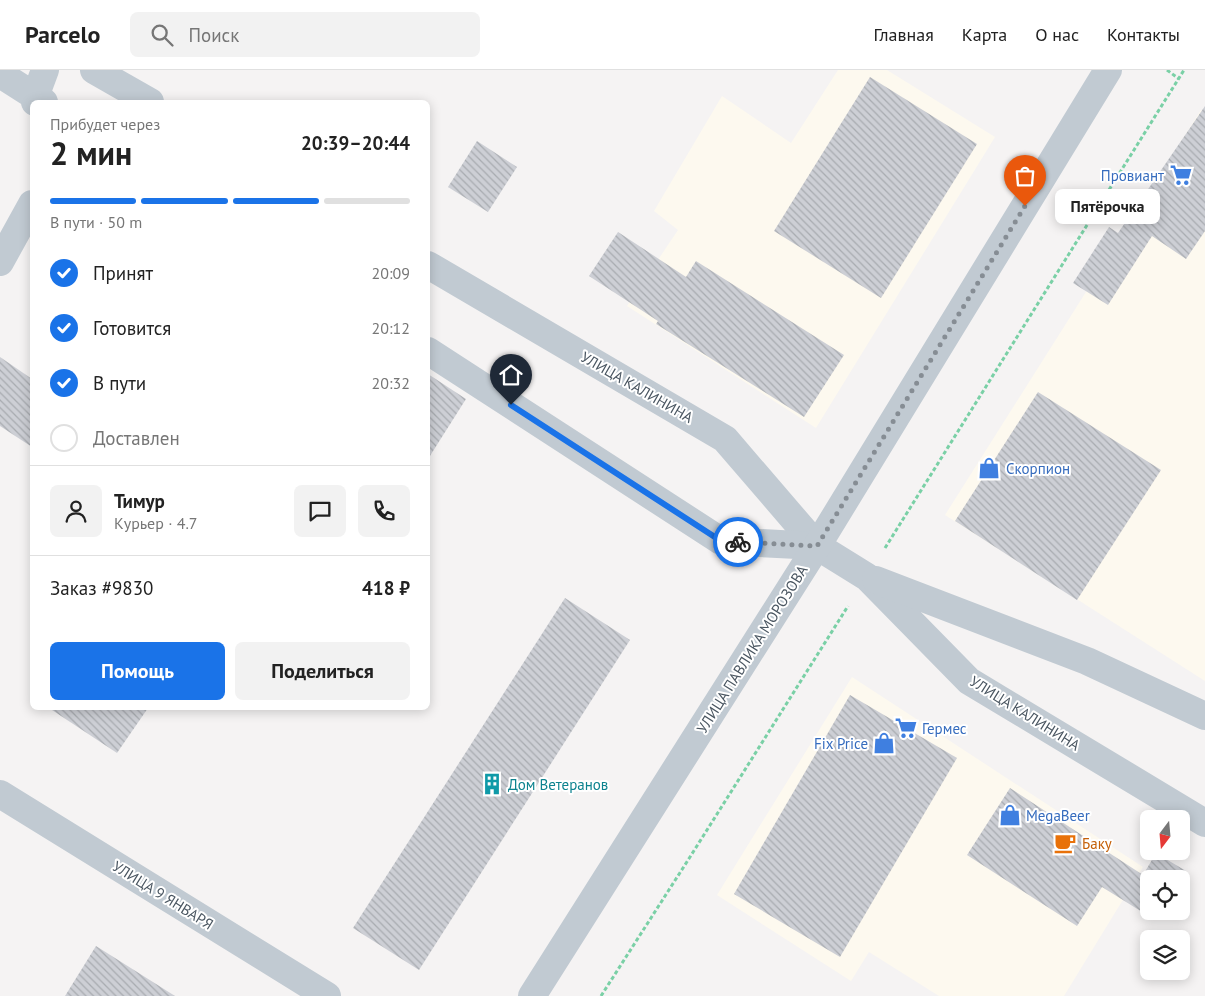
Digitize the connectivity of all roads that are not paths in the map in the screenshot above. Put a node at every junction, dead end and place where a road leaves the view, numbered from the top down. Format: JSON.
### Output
{"nodes":[{"id":1,"x":45,"y":70,"type":"edge"},
{"id":2,"x":94,"y":70,"type":"edge"},
{"id":3,"x":1108,"y":70,"type":"edge"},
{"id":4,"x":0,"y":74,"type":"edge"},
{"id":5,"x":37,"y":100,"type":"edge"},
{"id":6,"x":38,"y":100,"type":"edge"},
{"id":7,"x":146,"y":100,"type":"edge"},
{"id":8,"x":30,"y":208,"type":"edge"},
{"id":9,"x":0,"y":262,"type":"edge"},
{"id":10,"x":430,"y":266,"type":"edge"},
{"id":11,"x":430,"y":352,"type":"edge"},
{"id":12,"x":817,"y":546,"type":"junction"},
{"id":13,"x":867,"y":577,"type":"junction"},
{"id":14,"x":1205,"y":716,"type":"edge"},
{"id":15,"x":0,"y":794,"type":"edge"},
{"id":16,"x":1205,"y":823,"type":"edge"},
{"id":17,"x":327,"y":996,"type":"edge"},
{"id":18,"x":532,"y":996,"type":"edge"}],
"edges":[{"from":1,"to":6,"type":"street"},
{"from":2,"to":7,"type":"street"},
{"from":3,"to":12,"type":"street","name":"УЛИЦА ПАВЛИКА МОРОЗОВА"},
{"from":4,"to":5,"type":"street"},
{"from":8,"to":9,"type":"street"},
{"from":10,"to":12,"type":"street","name":"УЛИЦА КАЛИНИНА"},
{"from":11,"to":12,"type":"street","name":"УЛИЦА КАЛИНИНА"},
{"from":12,"to":13,"type":"street","name":"УЛИЦА КАЛИНИНА"},
{"from":12,"to":18,"type":"street","name":"УЛИЦА ПАВЛИКА МОРОЗОВА"},
{"from":13,"to":14,"type":"street","name":"УЛИЦА КАЛИНИНА"},
{"from":13,"to":16,"type":"street","name":"УЛИЦА КАЛИНИНА"},
{"from":15,"to":17,"type":"street","name":"УЛИЦА 9 ЯНВАРЯ"}]}
